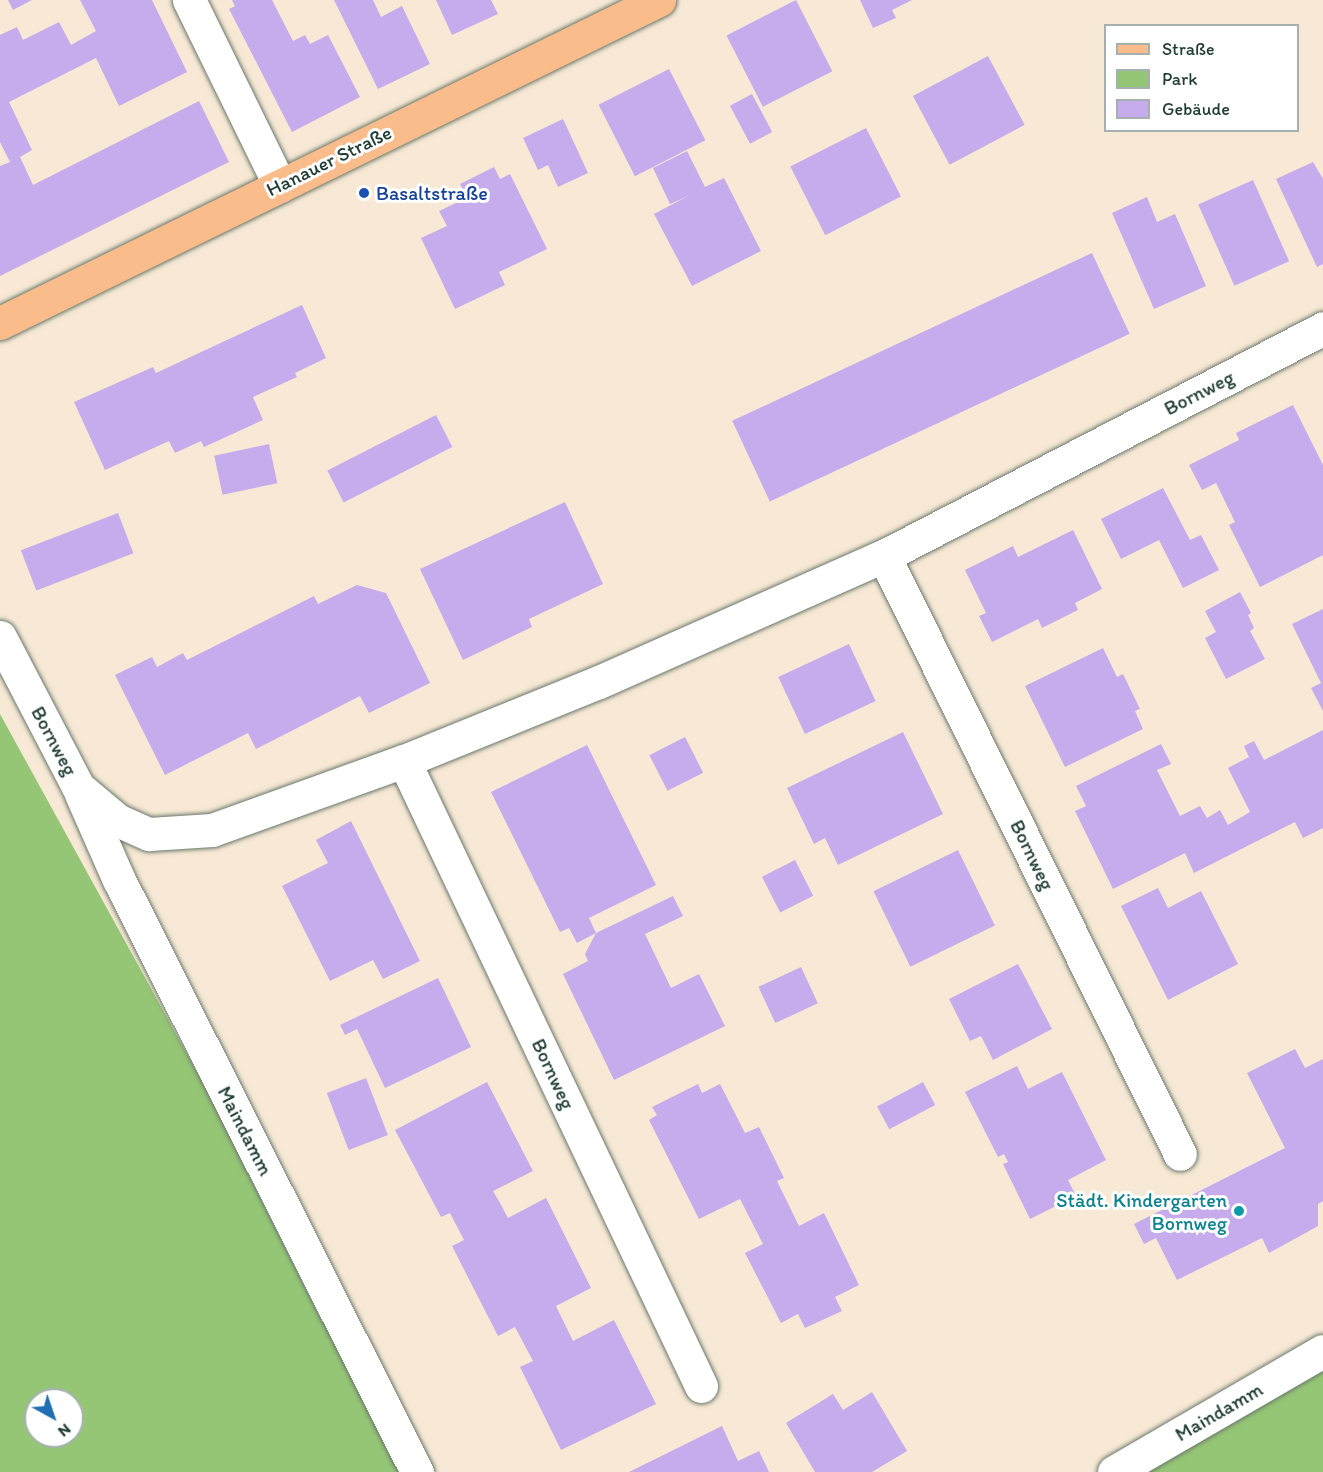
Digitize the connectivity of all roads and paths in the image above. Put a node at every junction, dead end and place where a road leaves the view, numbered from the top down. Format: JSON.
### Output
{"nodes":[{"id":1,"x":189,"y":0,"type":"edge"},
{"id":2,"x":659,"y":0,"type":"edge"},
{"id":3,"x":280,"y":186,"type":"junction"},
{"id":4,"x":0,"y":323,"type":"edge"},
{"id":5,"x":1323,"y":328,"type":"edge"},
{"id":6,"x":884,"y":556,"type":"junction"},
{"id":7,"x":0,"y":637,"type":"edge"},
{"id":8,"x":404,"y":761,"type":"junction"},
{"id":9,"x":78,"y":787,"type":"junction"},
{"id":10,"x":1180,"y":1154,"type":"dead end"},
{"id":11,"x":1323,"y":1351,"type":"edge"},
{"id":12,"x":701,"y":1386,"type":"dead end"},
{"id":13,"x":417,"y":1472,"type":"edge"},
{"id":14,"x":1114,"y":1472,"type":"edge"}],
"edges":[{"from":1,"to":3,"type":"street"},
{"from":2,"to":3,"type":"main road","name":"Hanauer Straße"},
{"from":3,"to":4,"type":"main road","name":"Hanauer Straße"},
{"from":5,"to":6,"type":"street","name":"Bornweg"},
{"from":6,"to":8,"type":"street","name":"Bornweg"},
{"from":6,"to":10,"type":"street","name":"Bornweg"},
{"from":7,"to":9,"type":"street","name":"Bornweg"},
{"from":8,"to":9,"type":"street","name":"Bornweg"},
{"from":8,"to":12,"type":"street","name":"Bornweg"},
{"from":9,"to":13,"type":"street","name":"Maindamm"},
{"from":11,"to":14,"type":"street","name":"Maindamm"}]}
